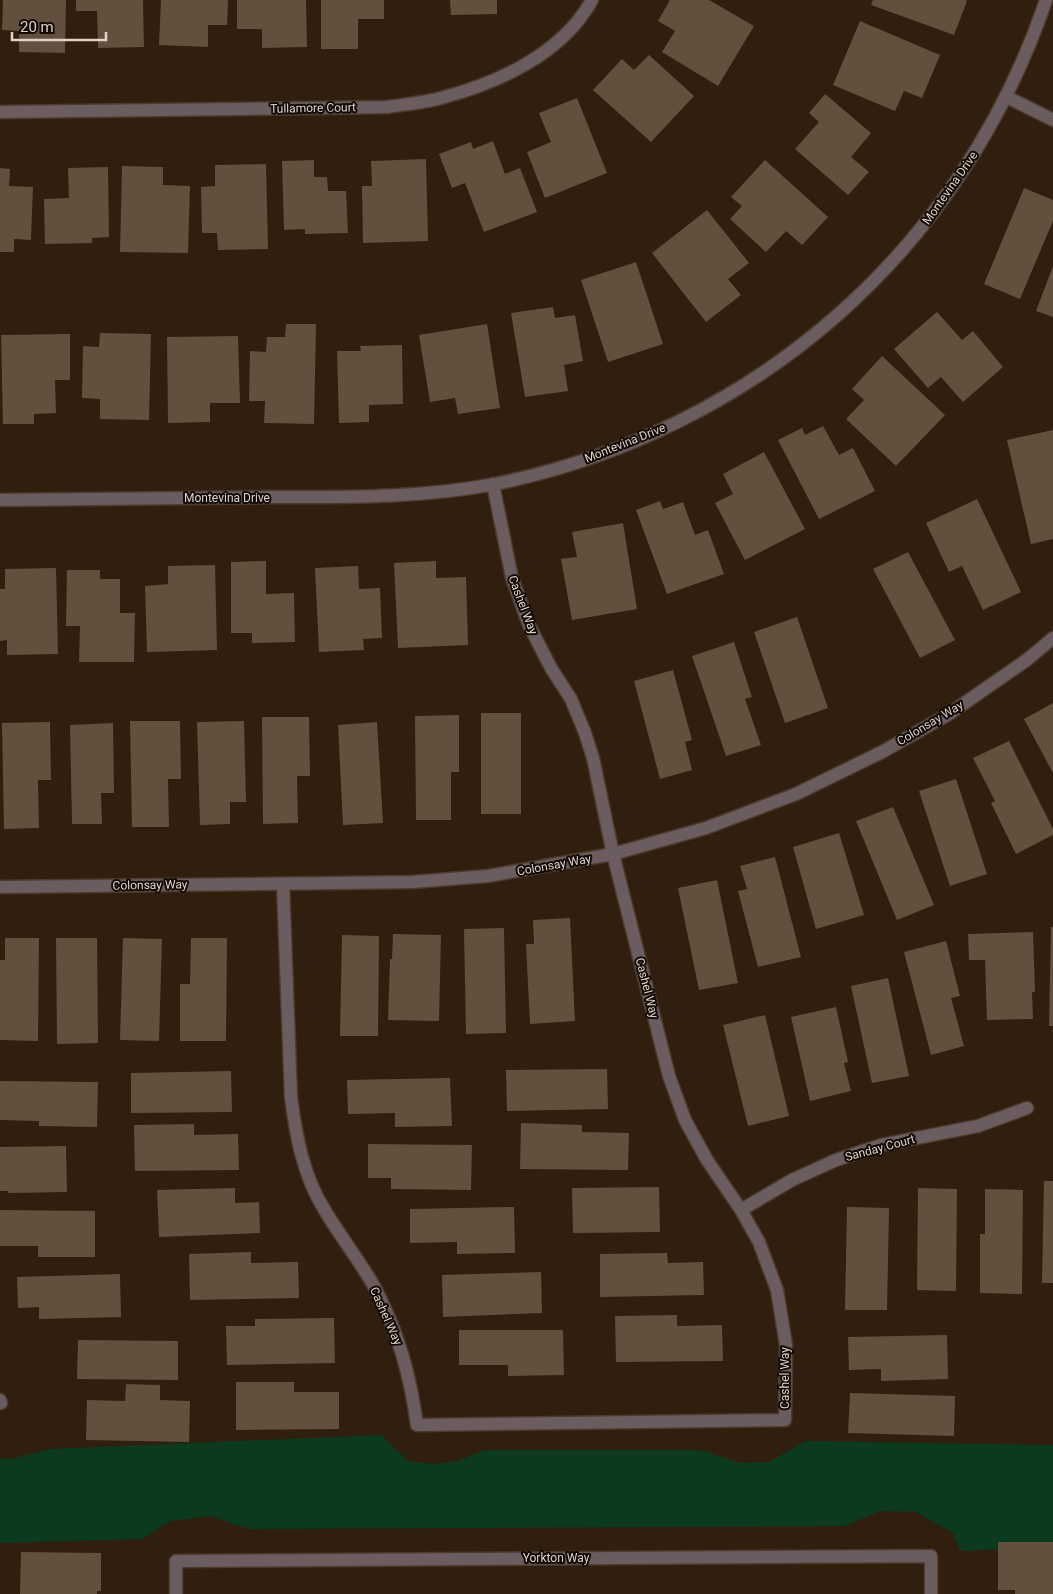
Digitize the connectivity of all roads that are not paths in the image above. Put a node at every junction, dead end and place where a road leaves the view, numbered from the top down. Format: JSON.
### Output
{"nodes":[{"id":1,"x":592,"y":0,"type":"edge"},
{"id":2,"x":1046,"y":0,"type":"edge"},
{"id":3,"x":1007,"y":97,"type":"junction"},
{"id":4,"x":0,"y":112,"type":"edge"},
{"id":5,"x":1053,"y":120,"type":"edge"},
{"id":6,"x":493,"y":484,"type":"junction"},
{"id":7,"x":0,"y":500,"type":"edge"},
{"id":8,"x":1053,"y":638,"type":"edge"},
{"id":9,"x":614,"y":854,"type":"junction"},
{"id":10,"x":283,"y":884,"type":"junction"},
{"id":11,"x":0,"y":887,"type":"edge"},
{"id":12,"x":1027,"y":1108,"type":"dead end"},
{"id":13,"x":741,"y":1210,"type":"junction"},
{"id":14,"x":176,"y":1594,"type":"edge"},
{"id":15,"x":931,"y":1594,"type":"edge"}],
"edges":[{"from":1,"to":4,"type":"street","name":"Tullamore Court"},
{"from":2,"to":3,"type":"street","name":"Montevina Drive"},
{"from":3,"to":5,"type":"street"},
{"from":3,"to":6,"type":"street","name":"Montevina Drive"},
{"from":6,"to":7,"type":"street","name":"Montevina Drive"},
{"from":6,"to":9,"type":"street","name":"Cashel Way"},
{"from":8,"to":9,"type":"street","name":"Colonsay Way"},
{"from":9,"to":10,"type":"street","name":"Colonsay Way"},
{"from":9,"to":13,"type":"street","name":"Cashel Way"},
{"from":10,"to":11,"type":"street","name":"Colonsay Way"},
{"from":10,"to":13,"type":"street","name":"Cashel Way"},
{"from":12,"to":13,"type":"street","name":"Sanday Court"},
{"from":14,"to":15,"type":"street","name":"Yorkton Way"}]}
